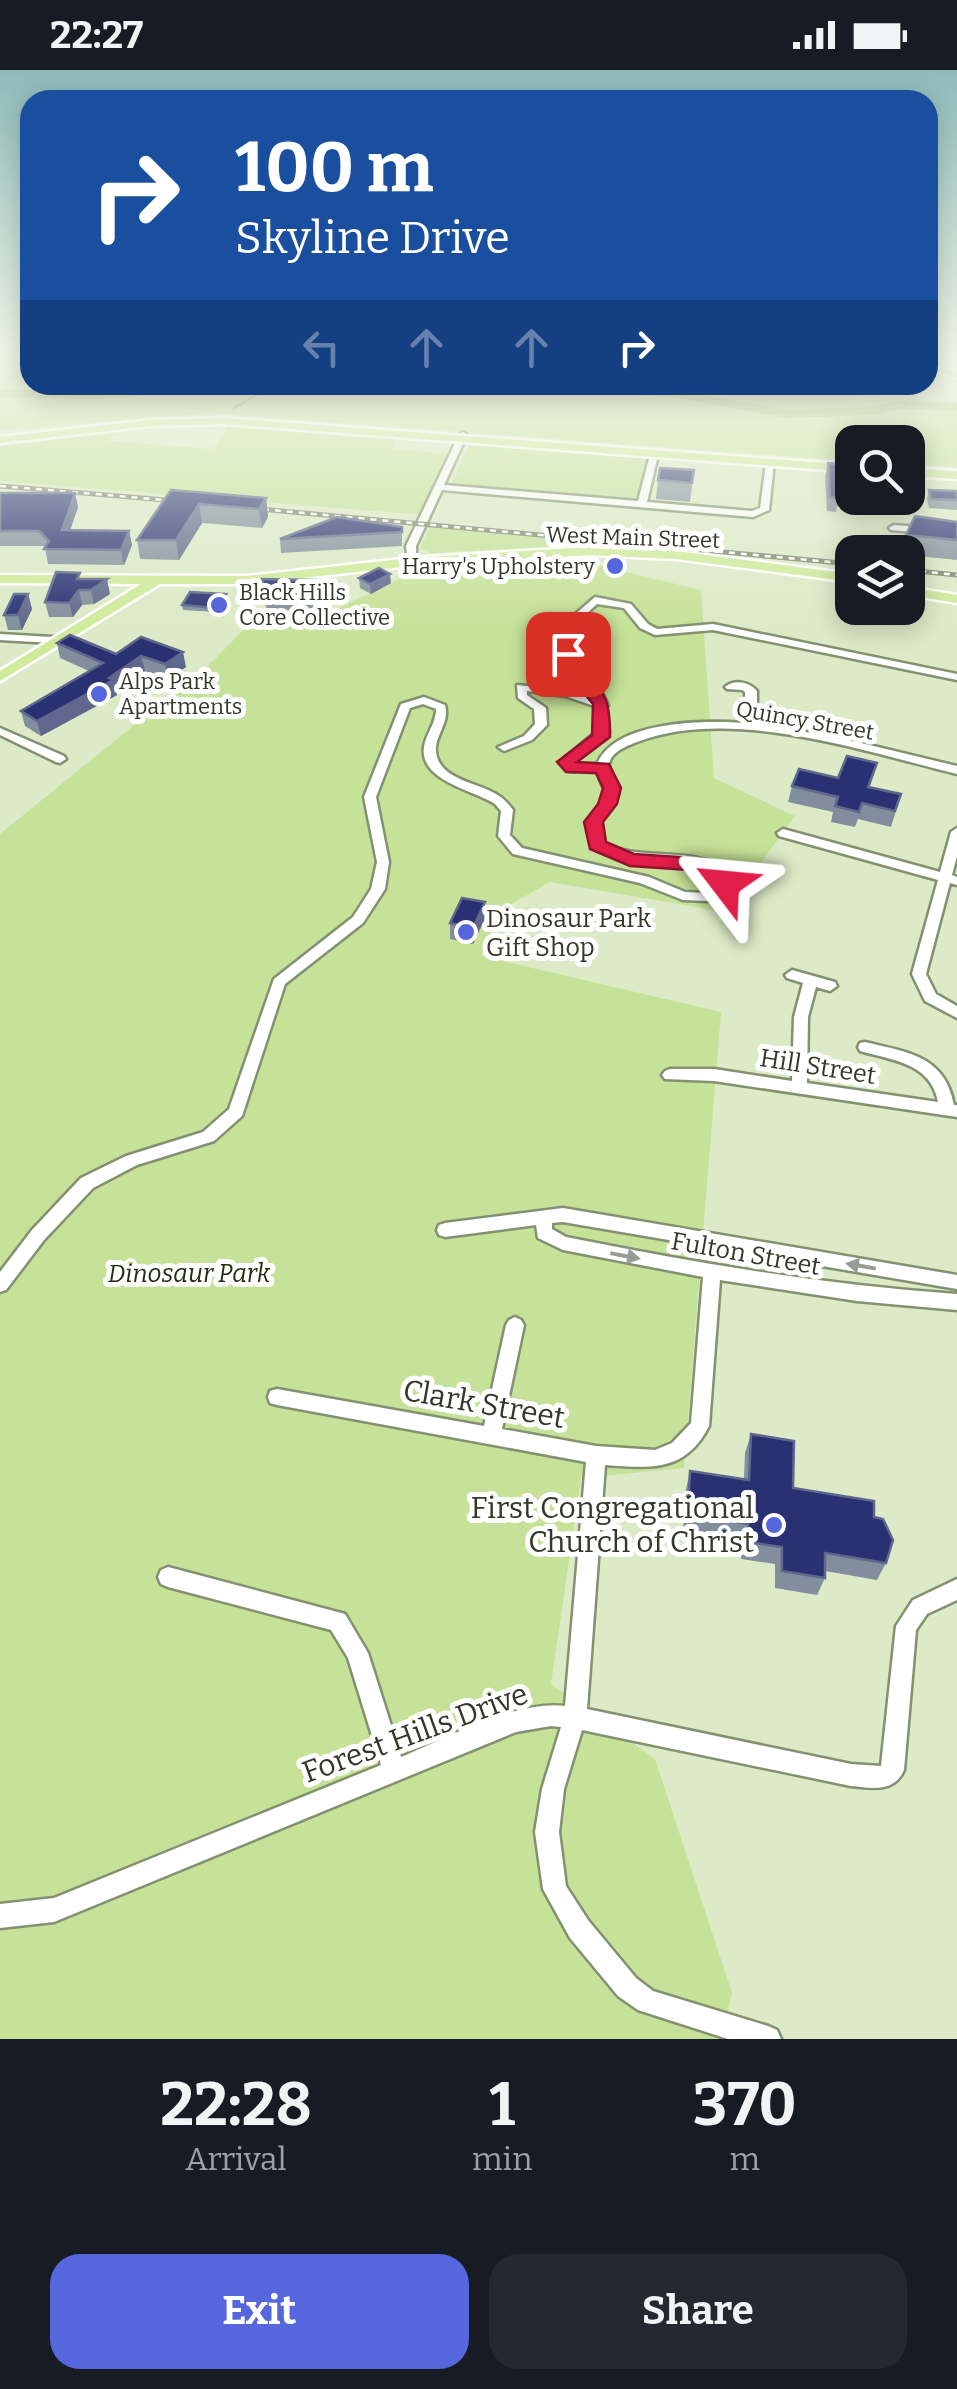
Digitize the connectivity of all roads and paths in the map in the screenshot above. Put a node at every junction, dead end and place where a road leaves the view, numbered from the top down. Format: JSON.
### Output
{"nodes":[{"id":1,"x":459,"y":446,"type":"edge"},
{"id":2,"x":551,"y":446,"type":"edge"},
{"id":3,"x":568,"y":446,"type":"edge"},
{"id":4,"x":654,"y":455,"type":"junction"},
{"id":5,"x":770,"y":463,"type":"junction"},
{"id":6,"x":835,"y":466,"type":"edge"},
{"id":7,"x":835,"y":466,"type":"edge"},
{"id":8,"x":925,"y":471,"type":"edge"},
{"id":9,"x":957,"y":473,"type":"edge"},
{"id":10,"x":441,"y":487,"type":"junction"},
{"id":11,"x":642,"y":505,"type":"junction"},
{"id":12,"x":894,"y":528,"type":"dead end"},
{"id":13,"x":957,"y":533,"type":"edge"},
{"id":14,"x":346,"y":562,"type":"junction"},
{"id":15,"x":411,"y":562,"type":"junction"},
{"id":16,"x":0,"y":576,"type":"edge"},
{"id":17,"x":128,"y":576,"type":"junction"},
{"id":18,"x":835,"y":576,"type":"edge"},
{"id":19,"x":193,"y":580,"type":"junction"},
{"id":20,"x":155,"y":581,"type":"junction"},
{"id":21,"x":925,"y":588,"type":"edge"},
{"id":22,"x":957,"y":590,"type":"edge"},
{"id":23,"x":925,"y":591,"type":"edge"},
{"id":24,"x":129,"y":596,"type":"junction"},
{"id":25,"x":957,"y":599,"type":"edge"},
{"id":26,"x":109,"y":616,"type":"junction"},
{"id":27,"x":0,"y":637,"type":"edge"},
{"id":28,"x":68,"y":640,"type":"junction"},
{"id":29,"x":0,"y":676,"type":"edge"},
{"id":30,"x":957,"y":677,"type":"edge"},
{"id":31,"x":731,"y":687,"type":"dead end"},
{"id":32,"x":602,"y":704,"type":"junction"},
{"id":33,"x":751,"y":728,"type":"junction"},
{"id":34,"x":0,"y":731,"type":"edge"},
{"id":35,"x":504,"y":747,"type":"dead end"},
{"id":36,"x":60,"y":759,"type":"dead end"},
{"id":37,"x":602,"y":768,"type":"junction"},
{"id":38,"x":957,"y":770,"type":"edge"},
{"id":39,"x":957,"y":832,"type":"edge"},
{"id":40,"x":783,"y":833,"type":"dead end"},
{"id":41,"x":951,"y":879,"type":"edge"},
{"id":42,"x":792,"y":975,"type":"dead end"},
{"id":43,"x":811,"y":980,"type":"junction"},
{"id":44,"x":830,"y":986,"type":"dead end"},
{"id":45,"x":957,"y":1013,"type":"edge"},
{"id":46,"x":865,"y":1047,"type":"dead end"},
{"id":47,"x":670,"y":1075,"type":"dead end"},
{"id":48,"x":800,"y":1087,"type":"junction"},
{"id":49,"x":952,"y":1110,"type":"edge"},
{"id":50,"x":544,"y":1221,"type":"junction"},
{"id":51,"x":445,"y":1230,"type":"dead end"},
{"id":52,"x":712,"y":1274,"type":"junction"},
{"id":53,"x":957,"y":1282,"type":"edge"},
{"id":54,"x":0,"y":1285,"type":"edge"},
{"id":55,"x":957,"y":1302,"type":"edge"},
{"id":56,"x":515,"y":1325,"type":"dead end"},
{"id":57,"x":277,"y":1397,"type":"dead end"},
{"id":58,"x":491,"y":1434,"type":"junction"},
{"id":59,"x":596,"y":1455,"type":"junction"},
{"id":60,"x":168,"y":1577,"type":"dead end"},
{"id":61,"x":957,"y":1589,"type":"edge"},
{"id":62,"x":575,"y":1718,"type":"junction"},
{"id":63,"x":392,"y":1768,"type":"junction"},
{"id":64,"x":0,"y":1916,"type":"edge"},
{"id":65,"x":768,"y":2039,"type":"edge"}],
"edges":[{"from":1,"to":10,"type":"street"},
{"from":2,"to":4,"type":"main road"},
{"from":3,"to":6,"type":"main road"},
{"from":4,"to":5,"type":"main road"},
{"from":4,"to":11,"type":"street"},
{"from":5,"to":7,"type":"main road"},
{"from":5,"to":11,"type":"street"},
{"from":8,"to":9,"type":"main road"},
{"from":10,"to":11,"type":"street"},
{"from":10,"to":15,"type":"street"},
{"from":12,"to":13,"type":"street"},
{"from":14,"to":15,"type":"main road","name":"West Main Street"},
{"from":14,"to":17,"type":"main road","name":"West Main Street"},
{"from":14,"to":20,"type":"main road"},
{"from":15,"to":18,"type":"main road","name":"West Main Street"},
{"from":15,"to":19,"type":"main road","name":"West Main Street"},
{"from":16,"to":17,"type":"main road","name":"West Main Street"},
{"from":17,"to":20,"type":"main road","name":"West Main Street"},
{"from":17,"to":24,"type":"main road"},
{"from":19,"to":20,"type":"main road","name":"West Main Street"},
{"from":19,"to":26,"type":"main road"},
{"from":20,"to":24,"type":"main road"},
{"from":20,"to":26,"type":"main road"},
{"from":21,"to":22,"type":"main road"},
{"from":23,"to":25,"type":"main road"},
{"from":24,"to":28,"type":"main road"},
{"from":26,"to":28,"type":"main road"},
{"from":27,"to":28,"type":"street"},
{"from":28,"to":29,"type":"main road"},
{"from":30,"to":32,"type":"street"},
{"from":31,"to":33,"type":"street"},
{"from":32,"to":35,"type":"street"},
{"from":32,"to":37,"type":"street"},
{"from":33,"to":37,"type":"street","name":"Quincy Street"},
{"from":33,"to":38,"type":"street","name":"Quincy Street"},
{"from":34,"to":36,"type":"street"},
{"from":37,"to":54,"type":"street"},
{"from":39,"to":41,"type":"street"},
{"from":40,"to":41,"type":"street"},
{"from":41,"to":45,"type":"street"},
{"from":42,"to":43,"type":"street"},
{"from":43,"to":44,"type":"street"},
{"from":43,"to":48,"type":"street"},
{"from":46,"to":49,"type":"street"},
{"from":47,"to":48,"type":"street","name":"Hill Street"},
{"from":48,"to":49,"type":"street","name":"Hill Street"},
{"from":50,"to":51,"type":"street","name":"Fulton Street"},
{"from":50,"to":52,"type":"street","name":"Fulton Street","one_way":true},
{"from":53,"to":50,"type":"street","name":"Fulton Street","one_way":true},
{"from":52,"to":55,"type":"street","name":"Fulton Street"},
{"from":52,"to":59,"type":"street","name":"Clark Street"},
{"from":56,"to":58,"type":"street"},
{"from":57,"to":58,"type":"street","name":"Clark Street"},
{"from":58,"to":59,"type":"street","name":"Clark Street"},
{"from":59,"to":62,"type":"street"},
{"from":60,"to":63,"type":"street"},
{"from":61,"to":62,"type":"street","name":"Forest Hills Drive"},
{"from":62,"to":63,"type":"street","name":"Forest Hills Drive"},
{"from":62,"to":65,"type":"street"},
{"from":63,"to":64,"type":"street","name":"Forest Hills Drive"}]}
